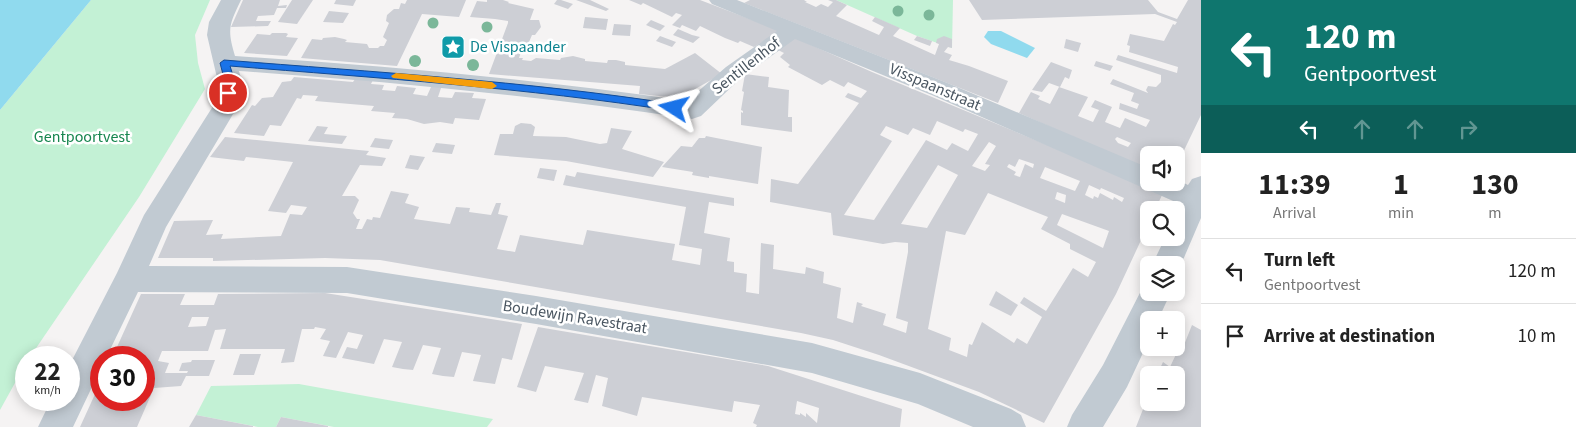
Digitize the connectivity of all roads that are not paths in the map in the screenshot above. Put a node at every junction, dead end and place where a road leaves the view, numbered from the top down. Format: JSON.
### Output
{"nodes":[{"id":1,"x":231,"y":0,"type":"edge"},
{"id":2,"x":719,"y":0,"type":"edge"},
{"id":3,"x":794,"y":30,"type":"junction"},
{"id":4,"x":224,"y":63,"type":"junction"},
{"id":5,"x":1140,"y":175,"type":"edge"},
{"id":6,"x":1170,"y":191,"type":"edge"},
{"id":7,"x":1196,"y":208,"type":"edge"},
{"id":8,"x":1172,"y":256,"type":"edge"},
{"id":9,"x":129,"y":279,"type":"junction"},
{"id":10,"x":1152,"y":301,"type":"edge"},
{"id":11,"x":80,"y":378,"type":"edge"},
{"id":12,"x":63,"y":411,"type":"edge"},
{"id":13,"x":55,"y":427,"type":"edge"},
{"id":14,"x":1009,"y":427,"type":"edge"},
{"id":15,"x":1084,"y":427,"type":"edge"}],
"edges":[{"from":1,"to":4,"type":"street"},
{"from":2,"to":3,"type":"street","name":"Visspaanstraat"},
{"from":3,"to":4,"type":"street","name":"Sentillenhof"},
{"from":3,"to":5,"type":"street","name":"Visspaanstraat"},
{"from":4,"to":9,"type":"street"},
{"from":6,"to":7,"type":"street"},
{"from":7,"to":8,"type":"street"},
{"from":9,"to":11,"type":"street"},
{"from":9,"to":14,"type":"street","name":"Boudewijn Ravestraat"},
{"from":10,"to":15,"type":"street"},
{"from":12,"to":13,"type":"street"}]}
